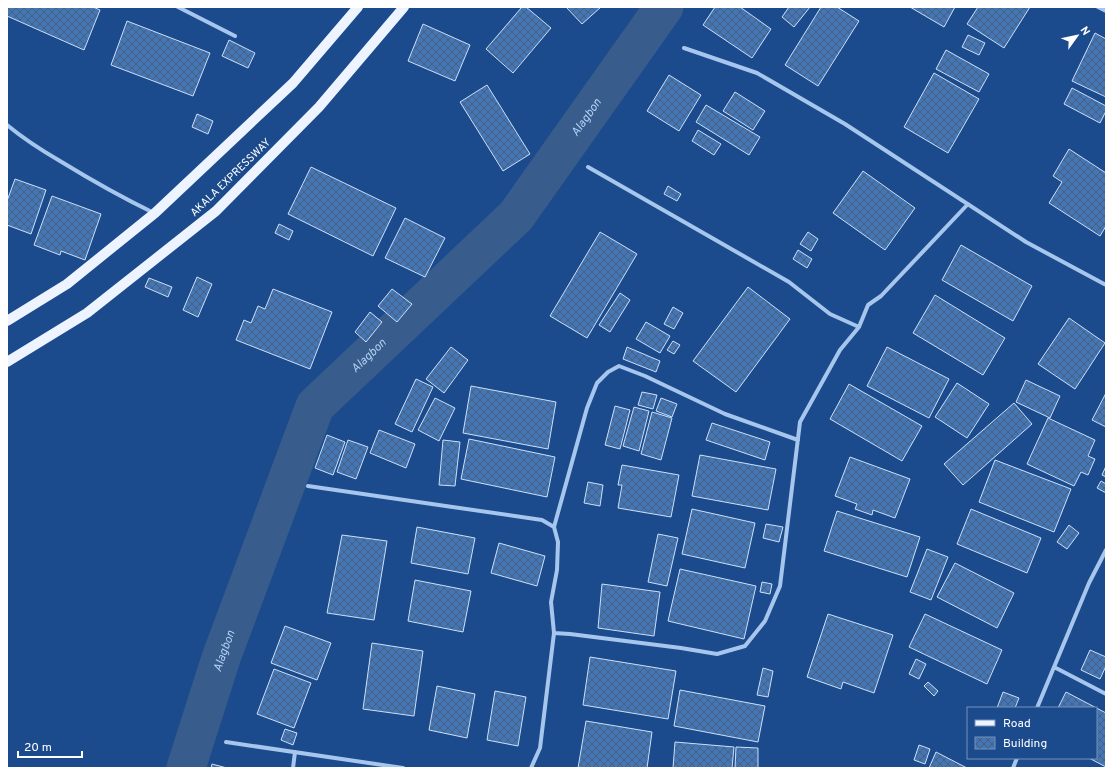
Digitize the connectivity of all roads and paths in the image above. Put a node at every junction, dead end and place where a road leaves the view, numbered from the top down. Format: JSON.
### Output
{"nodes":[{"id":1,"x":178,"y":7,"type":"edge"},
{"id":2,"x":358,"y":7,"type":"edge"},
{"id":3,"x":404,"y":7,"type":"edge"},
{"id":4,"x":1098,"y":7,"type":"edge"},
{"id":5,"x":1106,"y":11,"type":"edge"},
{"id":6,"x":235,"y":36,"type":"dead end"},
{"id":7,"x":684,"y":48,"type":"dead end"},
{"id":8,"x":7,"y":125,"type":"edge"},
{"id":9,"x":588,"y":166,"type":"dead end"},
{"id":10,"x":968,"y":204,"type":"junction"},
{"id":11,"x":155,"y":213,"type":"junction"},
{"id":12,"x":1106,"y":285,"type":"edge"},
{"id":13,"x":7,"y":320,"type":"edge"},
{"id":14,"x":859,"y":327,"type":"junction"},
{"id":15,"x":7,"y":362,"type":"edge"},
{"id":16,"x":798,"y":440,"type":"junction"},
{"id":17,"x":308,"y":486,"type":"dead end"},
{"id":18,"x":554,"y":527,"type":"junction"},
{"id":19,"x":1106,"y":550,"type":"edge"},
{"id":20,"x":554,"y":633,"type":"junction"},
{"id":21,"x":1054,"y":667,"type":"junction"},
{"id":22,"x":1106,"y":694,"type":"edge"},
{"id":23,"x":1037,"y":707,"type":"edge"},
{"id":24,"x":226,"y":742,"type":"dead end"},
{"id":25,"x":295,"y":752,"type":"junction"},
{"id":26,"x":1016,"y":759,"type":"edge"},
{"id":27,"x":293,"y":768,"type":"edge"},
{"id":28,"x":404,"y":768,"type":"edge"},
{"id":29,"x":531,"y":768,"type":"edge"},
{"id":30,"x":1012,"y":768,"type":"edge"}],
"edges":[{"from":1,"to":6,"type":"street"},
{"from":2,"to":11,"type":"main road"},
{"from":3,"to":15,"type":"main road","name":"AKALA EXPRESSWAY"},
{"from":4,"to":5,"type":"street"},
{"from":7,"to":10,"type":"street"},
{"from":8,"to":11,"type":"street"},
{"from":9,"to":14,"type":"street"},
{"from":10,"to":12,"type":"street"},
{"from":10,"to":14,"type":"street"},
{"from":11,"to":13,"type":"main road"},
{"from":14,"to":16,"type":"street"},
{"from":16,"to":18,"type":"street"},
{"from":16,"to":20,"type":"street"},
{"from":17,"to":18,"type":"street"},
{"from":18,"to":20,"type":"street"},
{"from":19,"to":21,"type":"street"},
{"from":20,"to":29,"type":"street"},
{"from":21,"to":22,"type":"street"},
{"from":21,"to":23,"type":"street"},
{"from":24,"to":25,"type":"street"},
{"from":25,"to":27,"type":"street"},
{"from":25,"to":28,"type":"street"},
{"from":26,"to":30,"type":"street"}]}
